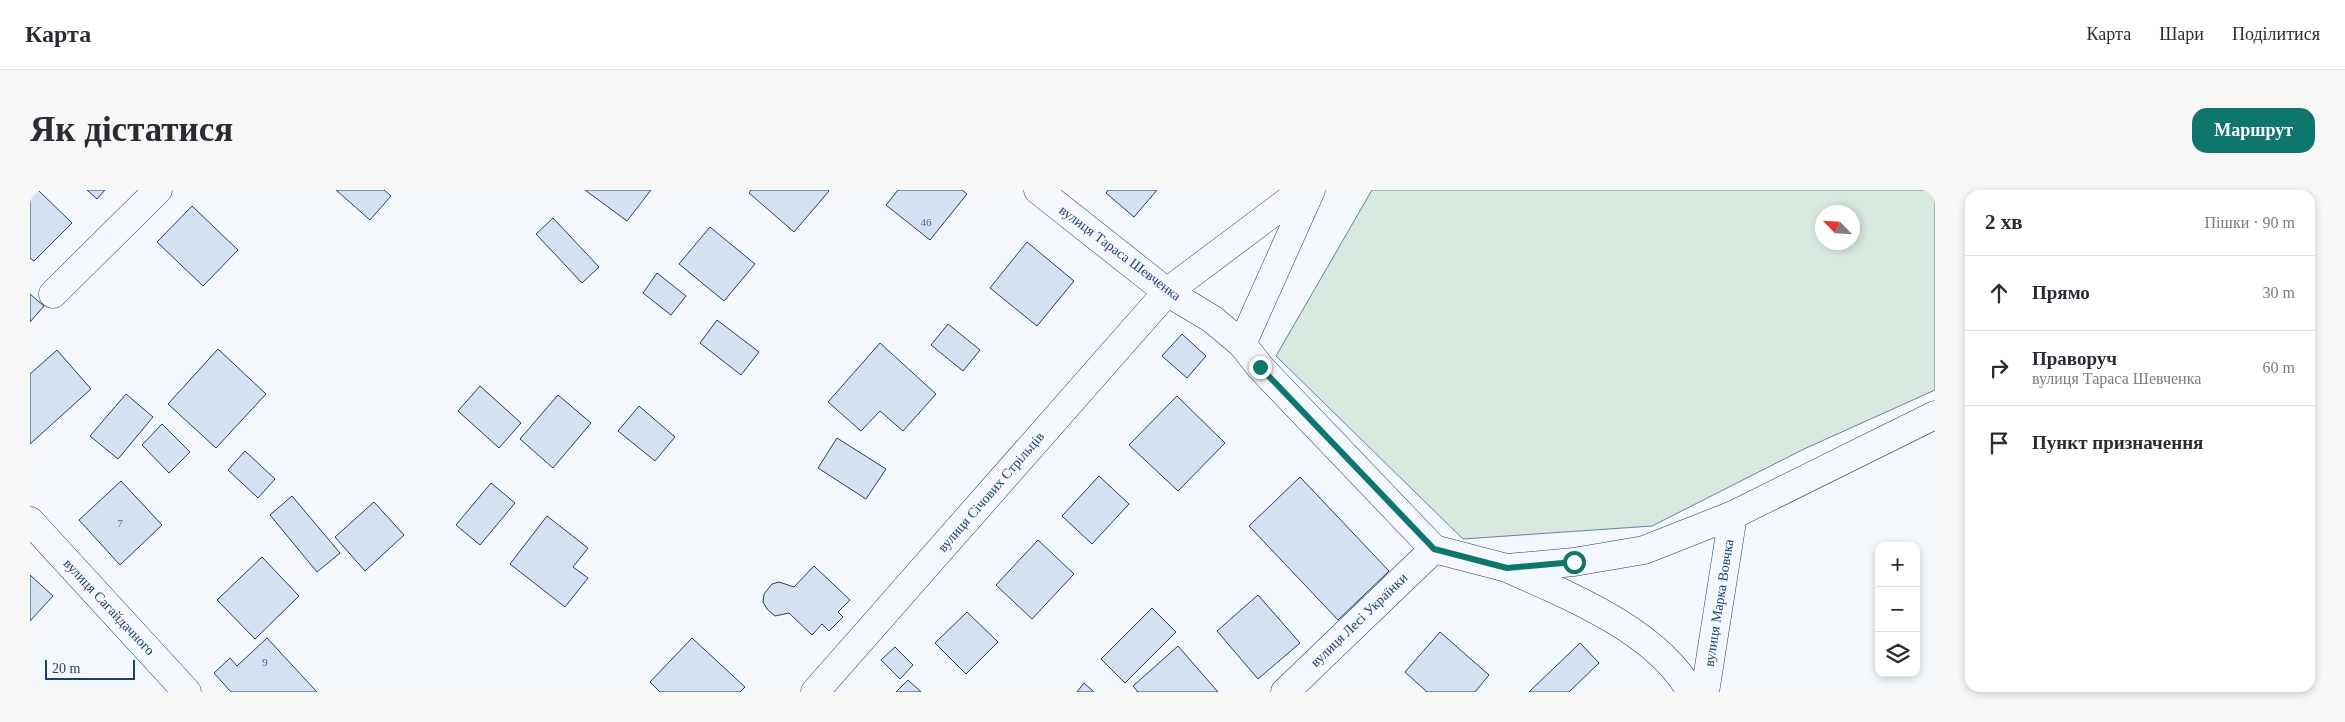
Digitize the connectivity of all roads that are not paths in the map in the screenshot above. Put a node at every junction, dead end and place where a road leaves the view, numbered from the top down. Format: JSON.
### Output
{"nodes":[{"id":1,"x":158,"y":190,"type":"edge"},
{"id":2,"x":1038,"y":190,"type":"edge"},
{"id":3,"x":1303,"y":190,"type":"edge"},
{"id":4,"x":1311,"y":190,"type":"edge"},
{"id":5,"x":1167,"y":292,"type":"junction"},
{"id":6,"x":53,"y":294,"type":"dead end"},
{"id":7,"x":1242,"y":344,"type":"junction"},
{"id":8,"x":1935,"y":415,"type":"edge"},
{"id":9,"x":1733,"y":515,"type":"junction"},
{"id":10,"x":30,"y":521,"type":"edge"},
{"id":11,"x":1434,"y":549,"type":"junction"},
{"id":12,"x":1507,"y":568,"type":"junction"},
{"id":13,"x":188,"y":692,"type":"edge"},
{"id":14,"x":815,"y":692,"type":"edge"},
{"id":15,"x":1285,"y":692,"type":"edge"},
{"id":16,"x":1691,"y":692,"type":"edge"},
{"id":17,"x":1704,"y":692,"type":"edge"}],
"edges":[{"from":1,"to":6,"type":"street"},
{"from":2,"to":5,"type":"street","name":"вулиця Тараса Шевченка"},
{"from":3,"to":5,"type":"street","name":"вулиця Січових Стрільців"},
{"from":4,"to":7,"type":"street"},
{"from":5,"to":7,"type":"street","name":"вулиця Тараса Шевченка"},
{"from":5,"to":14,"type":"street","name":"вулиця Січових Стрільців"},
{"from":7,"to":11,"type":"street","name":"вулиця Тараса Шевченка"},
{"from":8,"to":9,"type":"street"},
{"from":9,"to":12,"type":"street"},
{"from":9,"to":17,"type":"street","name":"вулиця Марка Вовчка"},
{"from":10,"to":13,"type":"street","name":"вулиця Сагайдачного"},
{"from":11,"to":12,"type":"street"},
{"from":11,"to":15,"type":"street","name":"вулиця Лесі Українки"},
{"from":12,"to":16,"type":"street"}]}
